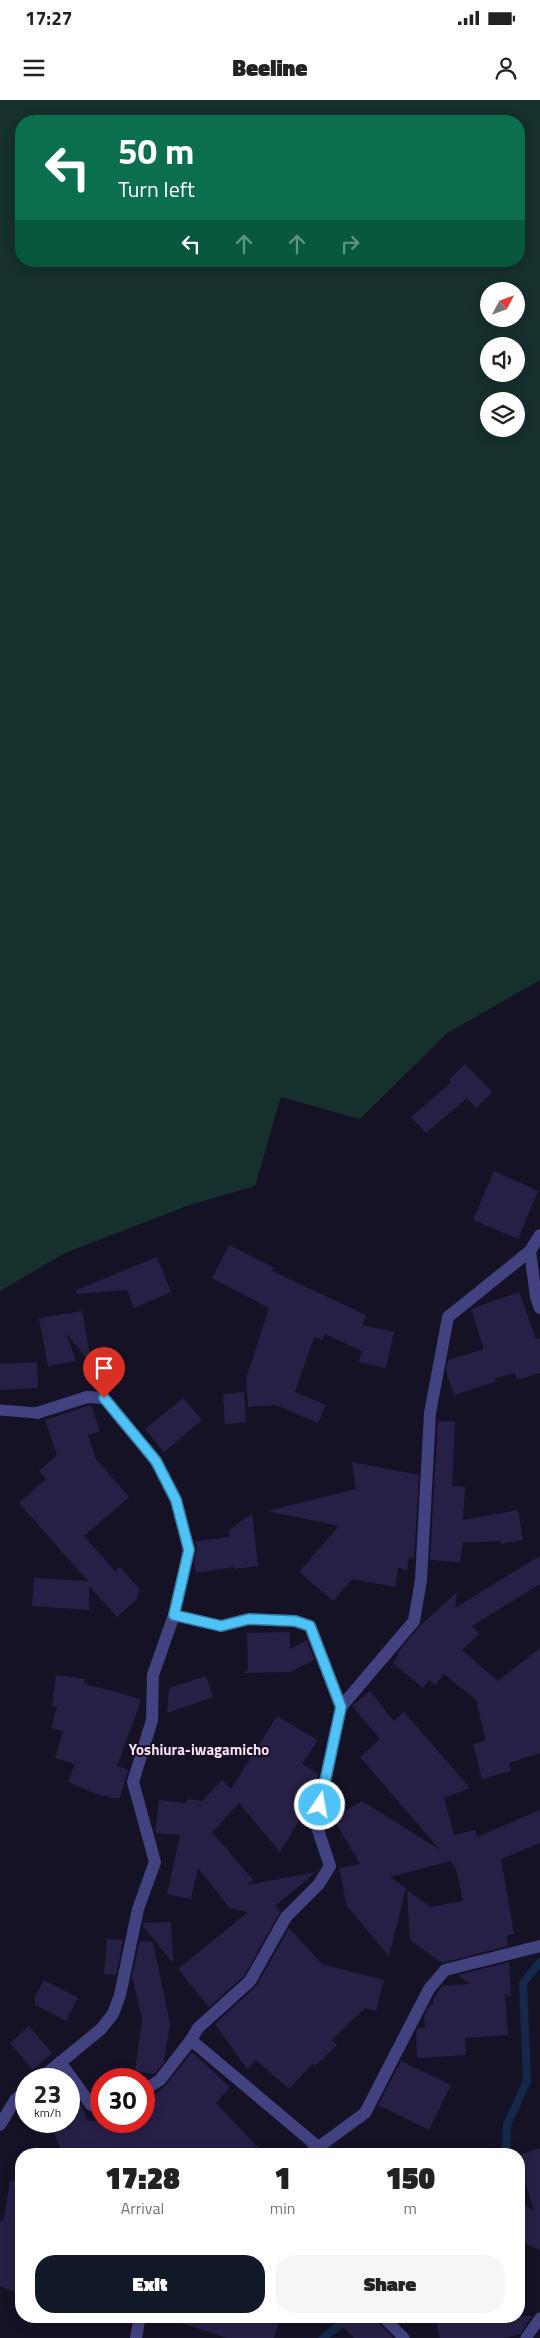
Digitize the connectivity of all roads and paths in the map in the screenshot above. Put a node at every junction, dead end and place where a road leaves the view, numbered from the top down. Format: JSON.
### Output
{"nodes":[{"id":1,"x":540,"y":1235,"type":"edge"},
{"id":2,"x":530,"y":1251,"type":"junction"},
{"id":3,"x":540,"y":1308,"type":"edge"},
{"id":4,"x":0,"y":1410,"type":"edge"},
{"id":5,"x":37,"y":1413,"type":"joint"},
{"id":6,"x":174,"y":1615,"type":"junction"},
{"id":7,"x":341,"y":1707,"type":"junction"},
{"id":8,"x":540,"y":1946,"type":"edge"},
{"id":9,"x":191,"y":2040,"type":"junction"},
{"id":10,"x":60,"y":2062,"type":"junction"},
{"id":11,"x":53,"y":2068,"type":"edge"},
{"id":12,"x":155,"y":2083,"type":"edge"},
{"id":13,"x":15,"y":2099,"type":"edge"},
{"id":14,"x":90,"y":2104,"type":"edge"},
{"id":15,"x":0,"y":2125,"type":"edge"},
{"id":16,"x":311,"y":2148,"type":"edge"},
{"id":17,"x":316,"y":2148,"type":"edge"},
{"id":18,"x":540,"y":2318,"type":"edge"},
{"id":19,"x":139,"y":2323,"type":"edge"},
{"id":20,"x":389,"y":2323,"type":"edge"},
{"id":21,"x":136,"y":2338,"type":"edge"},
{"id":22,"x":404,"y":2338,"type":"edge"},
{"id":23,"x":526,"y":2338,"type":"edge"}],
"edges":[{"from":1,"to":2,"type":"street"},
{"from":2,"to":3,"type":"street"},
{"from":2,"to":7,"type":"street"},
{"from":4,"to":5,"type":"lane"},
{"from":5,"to":6,"type":"street"},
{"from":6,"to":7,"type":"street"},
{"from":6,"to":10,"type":"street"},
{"from":7,"to":9,"type":"street"},
{"from":8,"to":17,"type":"street"},
{"from":9,"to":12,"type":"street"},
{"from":9,"to":16,"type":"street"},
{"from":10,"to":11,"type":"street"},
{"from":10,"to":14,"type":"street"},
{"from":13,"to":15,"type":"street"},
{"from":18,"to":23,"type":"lane"},
{"from":19,"to":21,"type":"street"},
{"from":20,"to":22,"type":"lane"}]}
